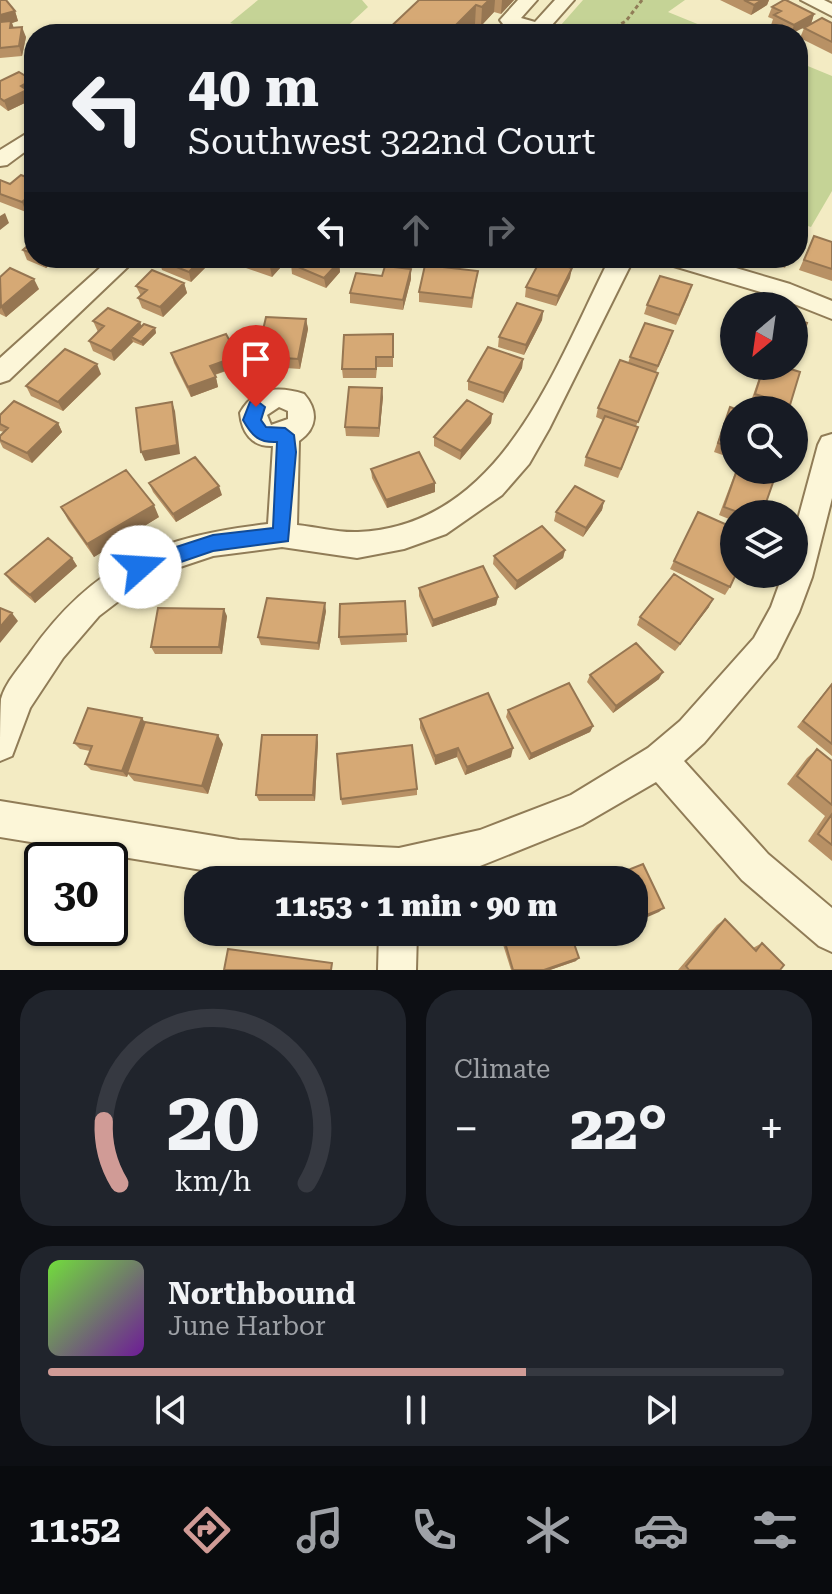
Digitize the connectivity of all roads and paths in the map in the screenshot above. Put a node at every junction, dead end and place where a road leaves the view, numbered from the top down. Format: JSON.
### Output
{"nodes":[{"id":1,"x":528,"y":0,"type":"edge"},
{"id":2,"x":565,"y":0,"type":"edge"},
{"id":3,"x":642,"y":0,"type":"edge"},
{"id":4,"x":810,"y":0,"type":"edge"},
{"id":5,"x":832,"y":11,"type":"edge"},
{"id":6,"x":518,"y":24,"type":"edge"},
{"id":7,"x":543,"y":24,"type":"edge"},
{"id":8,"x":621,"y":24,"type":"edge"},
{"id":9,"x":24,"y":142,"type":"edge"},
{"id":10,"x":0,"y":160,"type":"edge"},
{"id":11,"x":114,"y":268,"type":"edge"},
{"id":12,"x":617,"y":268,"type":"edge"},
{"id":13,"x":708,"y":268,"type":"edge"},
{"id":14,"x":832,"y":310,"type":"edge"},
{"id":15,"x":0,"y":373,"type":"edge"},
{"id":16,"x":285,"y":435,"type":"dead end"},
{"id":17,"x":832,"y":445,"type":"edge"},
{"id":18,"x":282,"y":535,"type":"junction"},
{"id":19,"x":0,"y":744,"type":"edge"},
{"id":20,"x":660,"y":760,"type":"junction"},
{"id":21,"x":0,"y":819,"type":"edge"},
{"id":22,"x":324,"y":866,"type":"edge"},
{"id":23,"x":422,"y":866,"type":"edge"},
{"id":24,"x":832,"y":933,"type":"edge"},
{"id":25,"x":398,"y":946,"type":"edge"},
{"id":26,"x":397,"y":970,"type":"edge"}],
"edges":[{"from":1,"to":6,"type":"street"},
{"from":2,"to":7,"type":"street"},
{"from":3,"to":8,"type":"path"},
{"from":4,"to":5,"type":"street"},
{"from":9,"to":10,"type":"street"},
{"from":11,"to":15,"type":"street"},
{"from":12,"to":18,"type":"street"},
{"from":13,"to":14,"type":"street"},
{"from":16,"to":18,"type":"street"},
{"from":17,"to":20,"type":"street"},
{"from":18,"to":19,"type":"street"},
{"from":20,"to":23,"type":"street"},
{"from":20,"to":24,"type":"street"},
{"from":21,"to":22,"type":"street"},
{"from":25,"to":26,"type":"street"}]}
